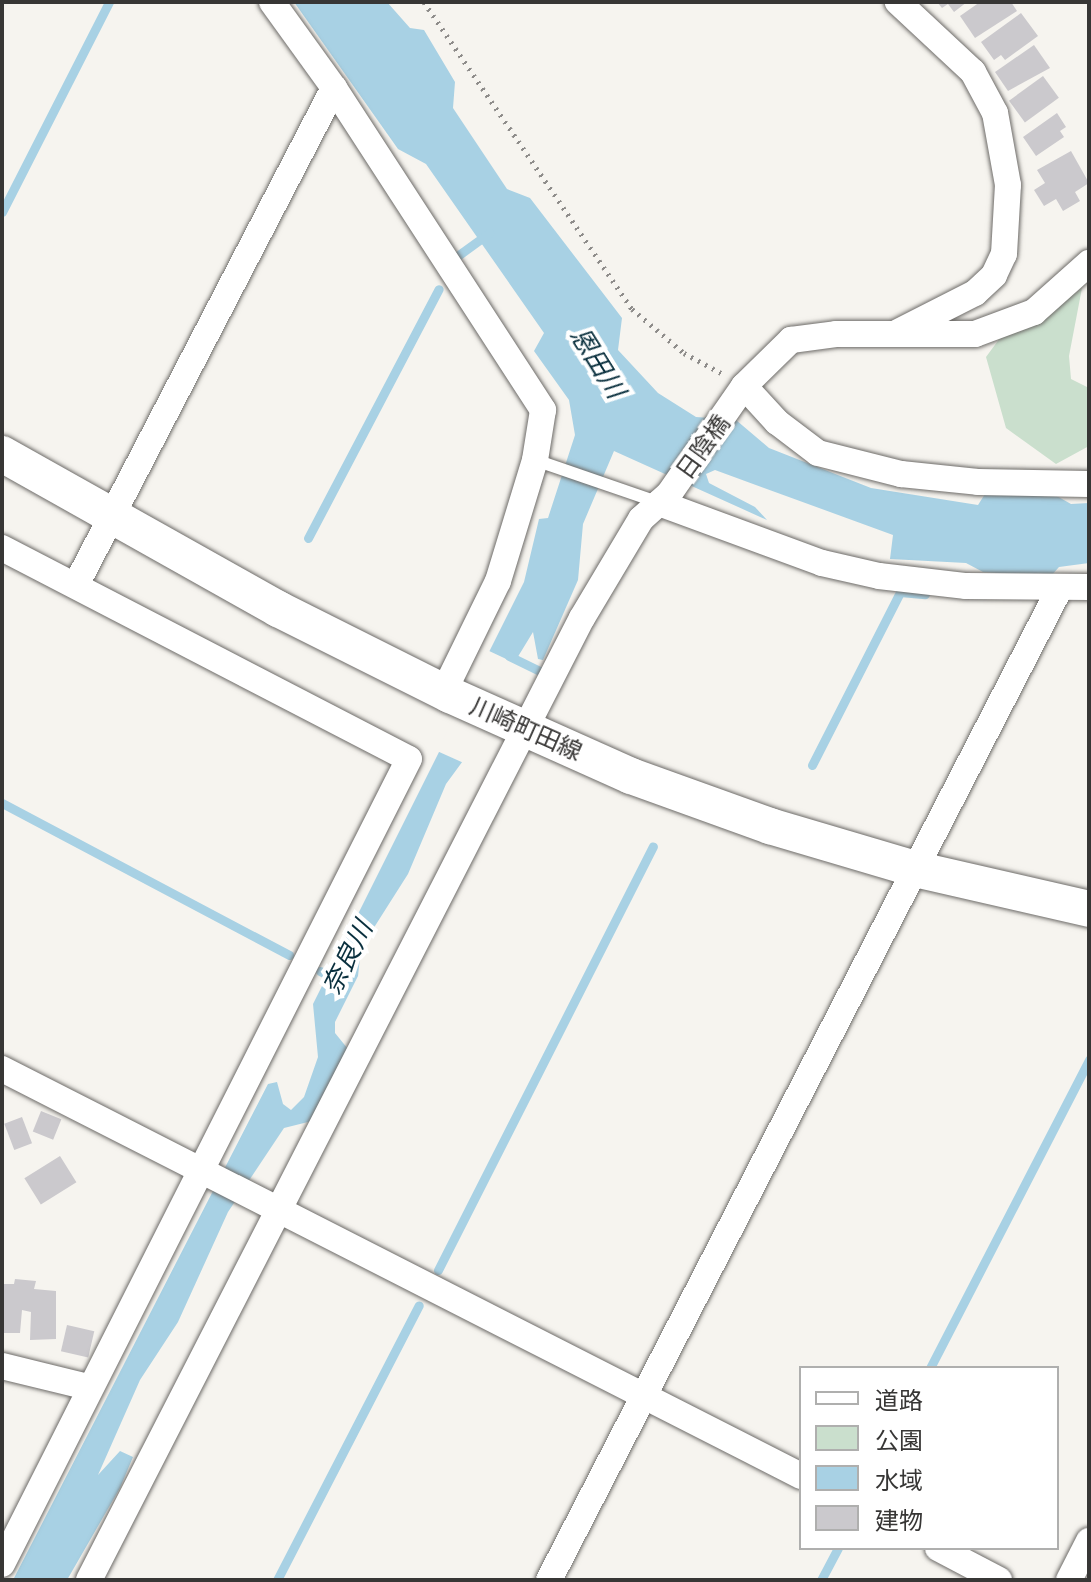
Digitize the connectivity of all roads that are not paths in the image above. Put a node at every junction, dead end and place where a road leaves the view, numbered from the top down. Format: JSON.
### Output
{"nodes":[{"id":1,"x":272,"y":2,"type":"edge"},
{"id":2,"x":898,"y":2,"type":"edge"},
{"id":3,"x":334,"y":88,"type":"junction"},
{"id":4,"x":1089,"y":263,"type":"edge"},
{"id":5,"x":892,"y":337,"type":"junction"},
{"id":6,"x":740,"y":393,"type":"junction"},
{"id":7,"x":2,"y":454,"type":"edge"},
{"id":8,"x":541,"y":462,"type":"junction"},
{"id":9,"x":1089,"y":484,"type":"edge"},
{"id":10,"x":656,"y":498,"type":"junction"},
{"id":11,"x":112,"y":517,"type":"junction"},
{"id":12,"x":2,"y":548,"type":"edge"},
{"id":13,"x":76,"y":585,"type":"junction"},
{"id":14,"x":1089,"y":587,"type":"edge"},
{"id":15,"x":1060,"y":588,"type":"junction"},
{"id":16,"x":447,"y":693,"type":"junction"},
{"id":17,"x":523,"y":727,"type":"junction"},
{"id":18,"x":915,"y":869,"type":"junction"},
{"id":19,"x":1089,"y":909,"type":"edge"},
{"id":20,"x":2,"y":1069,"type":"edge"},
{"id":21,"x":206,"y":1170,"type":"junction"},
{"id":22,"x":274,"y":1204,"type":"junction"},
{"id":23,"x":2,"y":1366,"type":"edge"},
{"id":24,"x":88,"y":1387,"type":"junction"},
{"id":25,"x":644,"y":1393,"type":"junction"},
{"id":26,"x":799,"y":1475,"type":"edge"},
{"id":27,"x":1089,"y":1541,"type":"edge"},
{"id":28,"x":942,"y":1550,"type":"edge"},
{"id":29,"x":2,"y":1564,"type":"edge"},
{"id":30,"x":89,"y":1580,"type":"edge"},
{"id":31,"x":549,"y":1580,"type":"edge"},
{"id":32,"x":999,"y":1580,"type":"edge"},
{"id":33,"x":1069,"y":1580,"type":"edge"}],
"edges":[{"from":1,"to":3,"type":"street"},
{"from":2,"to":5,"type":"street"},
{"from":3,"to":8,"type":"street"},
{"from":3,"to":11,"type":"street"},
{"from":4,"to":5,"type":"street","name":"日陰橋"},
{"from":5,"to":6,"type":"street","name":"日陰橋"},
{"from":6,"to":9,"type":"street"},
{"from":6,"to":10,"type":"street","name":"日陰橋"},
{"from":7,"to":11,"type":"main road","name":"川崎町田線"},
{"from":8,"to":10,"type":"lane"},
{"from":8,"to":16,"type":"street"},
{"from":10,"to":15,"type":"street"},
{"from":10,"to":17,"type":"street","name":"日陰橋"},
{"from":11,"to":13,"type":"street"},
{"from":11,"to":16,"type":"main road","name":"川崎町田線"},
{"from":12,"to":13,"type":"street"},
{"from":13,"to":21,"type":"street"},
{"from":14,"to":15,"type":"street"},
{"from":15,"to":18,"type":"street"},
{"from":16,"to":17,"type":"main road","name":"川崎町田線"},
{"from":17,"to":18,"type":"main road","name":"川崎町田線"},
{"from":17,"to":22,"type":"street","name":"日陰橋"},
{"from":18,"to":19,"type":"main road","name":"川崎町田線"},
{"from":18,"to":25,"type":"street"},
{"from":20,"to":21,"type":"street"},
{"from":21,"to":22,"type":"street"},
{"from":21,"to":24,"type":"street"},
{"from":22,"to":25,"type":"street"},
{"from":22,"to":30,"type":"street","name":"日陰橋"},
{"from":23,"to":24,"type":"street"},
{"from":24,"to":29,"type":"street"},
{"from":25,"to":26,"type":"street"},
{"from":25,"to":31,"type":"street"},
{"from":27,"to":33,"type":"street"},
{"from":28,"to":32,"type":"street"}]}
